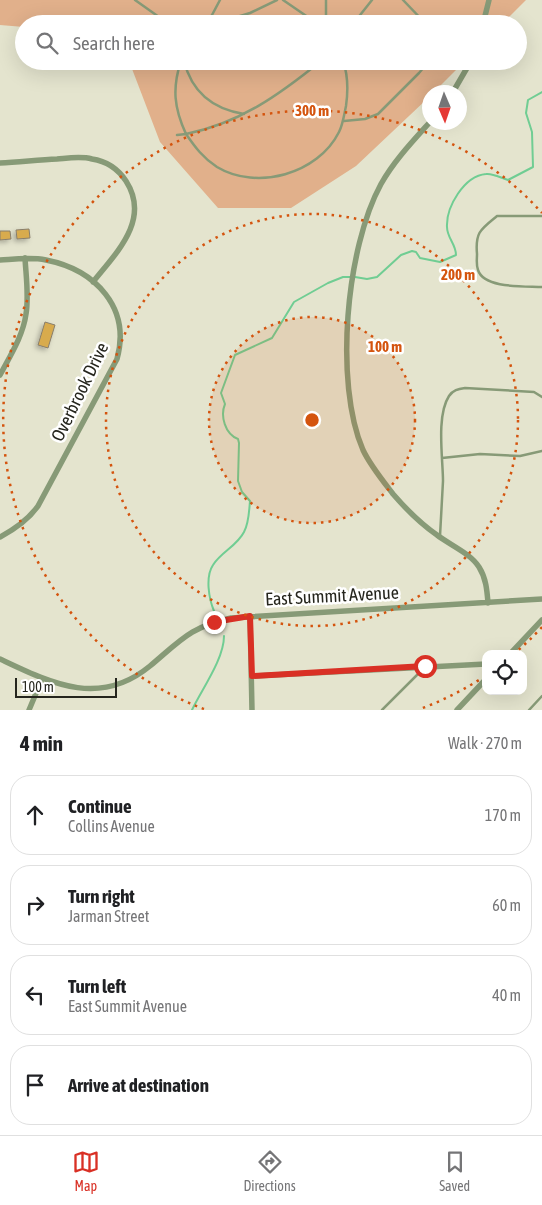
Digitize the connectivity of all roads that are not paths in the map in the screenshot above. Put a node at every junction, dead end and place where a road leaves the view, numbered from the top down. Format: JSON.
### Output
{"nodes":[{"id":1,"x":135,"y":0,"type":"edge"},
{"id":2,"x":220,"y":0,"type":"edge"},
{"id":3,"x":277,"y":0,"type":"edge"},
{"id":4,"x":283,"y":0,"type":"edge"},
{"id":5,"x":326,"y":0,"type":"edge"},
{"id":6,"x":372,"y":0,"type":"edge"},
{"id":7,"x":404,"y":0,"type":"edge"},
{"id":8,"x":489,"y":0,"type":"edge"},
{"id":9,"x":156,"y":15,"type":"edge"},
{"id":10,"x":212,"y":15,"type":"edge"},
{"id":11,"x":243,"y":15,"type":"edge"},
{"id":12,"x":305,"y":15,"type":"edge"},
{"id":13,"x":326,"y":15,"type":"edge"},
{"id":14,"x":360,"y":15,"type":"edge"},
{"id":15,"x":418,"y":15,"type":"edge"},
{"id":16,"x":485,"y":15,"type":"edge"},
{"id":17,"x":179,"y":70,"type":"edge"},
{"id":18,"x":186,"y":70,"type":"edge"},
{"id":19,"x":309,"y":70,"type":"edge"},
{"id":20,"x":345,"y":70,"type":"edge"},
{"id":21,"x":422,"y":70,"type":"edge"},
{"id":22,"x":466,"y":70,"type":"edge"},
{"id":23,"x":457,"y":85,"type":"edge"},
{"id":24,"x":246,"y":114,"type":"junction"},
{"id":25,"x":343,"y":121,"type":"junction"},
{"id":26,"x":423,"y":130,"type":"edge"},
{"id":27,"x":186,"y":134,"type":"junction"},
{"id":28,"x":177,"y":135,"type":"dead end"},
{"id":29,"x":0,"y":163,"type":"edge"},
{"id":30,"x":542,"y":216,"type":"edge"},
{"id":31,"x":26,"y":258,"type":"junction"},
{"id":32,"x":0,"y":260,"type":"edge"},
{"id":33,"x":93,"y":282,"type":"junction"},
{"id":34,"x":542,"y":287,"type":"edge"},
{"id":35,"x":0,"y":375,"type":"edge"},
{"id":36,"x":542,"y":397,"type":"edge"},
{"id":37,"x":542,"y":450,"type":"edge"},
{"id":38,"x":442,"y":458,"type":"junction"},
{"id":39,"x":0,"y":537,"type":"edge"},
{"id":40,"x":440,"y":538,"type":"junction"},
{"id":41,"x":542,"y":598,"type":"edge"},
{"id":42,"x":488,"y":603,"type":"junction"},
{"id":43,"x":250,"y":616,"type":"junction"},
{"id":44,"x":542,"y":620,"type":"edge"},
{"id":45,"x":514,"y":650,"type":"edge"},
{"id":46,"x":0,"y":659,"type":"edge"},
{"id":47,"x":482,"y":664,"type":"edge"},
{"id":48,"x":425,"y":666,"type":"junction"},
{"id":49,"x":252,"y":676,"type":"junction"},
{"id":50,"x":42,"y":679,"type":"junction"},
{"id":51,"x":482,"y":683,"type":"edge"},
{"id":52,"x":542,"y":696,"type":"edge"},
{"id":53,"x":29,"y":710,"type":"edge"},
{"id":54,"x":252,"y":710,"type":"edge"},
{"id":55,"x":382,"y":710,"type":"edge"},
{"id":56,"x":457,"y":710,"type":"edge"},
{"id":57,"x":529,"y":710,"type":"edge"}],
"edges":[{"from":1,"to":9,"type":"lane"},
{"from":2,"to":10,"type":"lane"},
{"from":3,"to":11,"type":"lane"},
{"from":4,"to":12,"type":"lane"},
{"from":5,"to":13,"type":"lane"},
{"from":6,"to":14,"type":"lane"},
{"from":7,"to":15,"type":"lane"},
{"from":8,"to":16,"type":"street"},
{"from":17,"to":27,"type":"lane"},
{"from":18,"to":24,"type":"lane"},
{"from":19,"to":24,"type":"lane"},
{"from":20,"to":25,"type":"lane"},
{"from":21,"to":25,"type":"lane"},
{"from":22,"to":23,"type":"street"},
{"from":24,"to":27,"type":"lane"},
{"from":25,"to":27,"type":"lane"},
{"from":26,"to":40,"type":"street"},
{"from":27,"to":28,"type":"lane"},
{"from":29,"to":33,"type":"street"},
{"from":30,"to":34,"type":"lane"},
{"from":31,"to":32,"type":"street","name":"Overbrook Drive"},
{"from":31,"to":33,"type":"street","name":"Overbrook Drive"},
{"from":31,"to":35,"type":"street"},
{"from":33,"to":39,"type":"street","name":"Overbrook Drive"},
{"from":36,"to":38,"type":"lane"},
{"from":37,"to":38,"type":"lane"},
{"from":38,"to":40,"type":"lane"},
{"from":40,"to":42,"type":"street"},
{"from":41,"to":42,"type":"street","name":"East Summit Avenue"},
{"from":42,"to":43,"type":"street","name":"East Summit Avenue"},
{"from":43,"to":49,"type":"street"},
{"from":43,"to":50,"type":"street","name":"East Summit Avenue"},
{"from":44,"to":45,"type":"street"},
{"from":46,"to":50,"type":"street","name":"East Summit Avenue"},
{"from":47,"to":48,"type":"street"},
{"from":48,"to":49,"type":"street"},
{"from":48,"to":55,"type":"lane"},
{"from":49,"to":54,"type":"street"},
{"from":50,"to":53,"type":"street"},
{"from":51,"to":56,"type":"street"},
{"from":52,"to":57,"type":"lane"}]}
